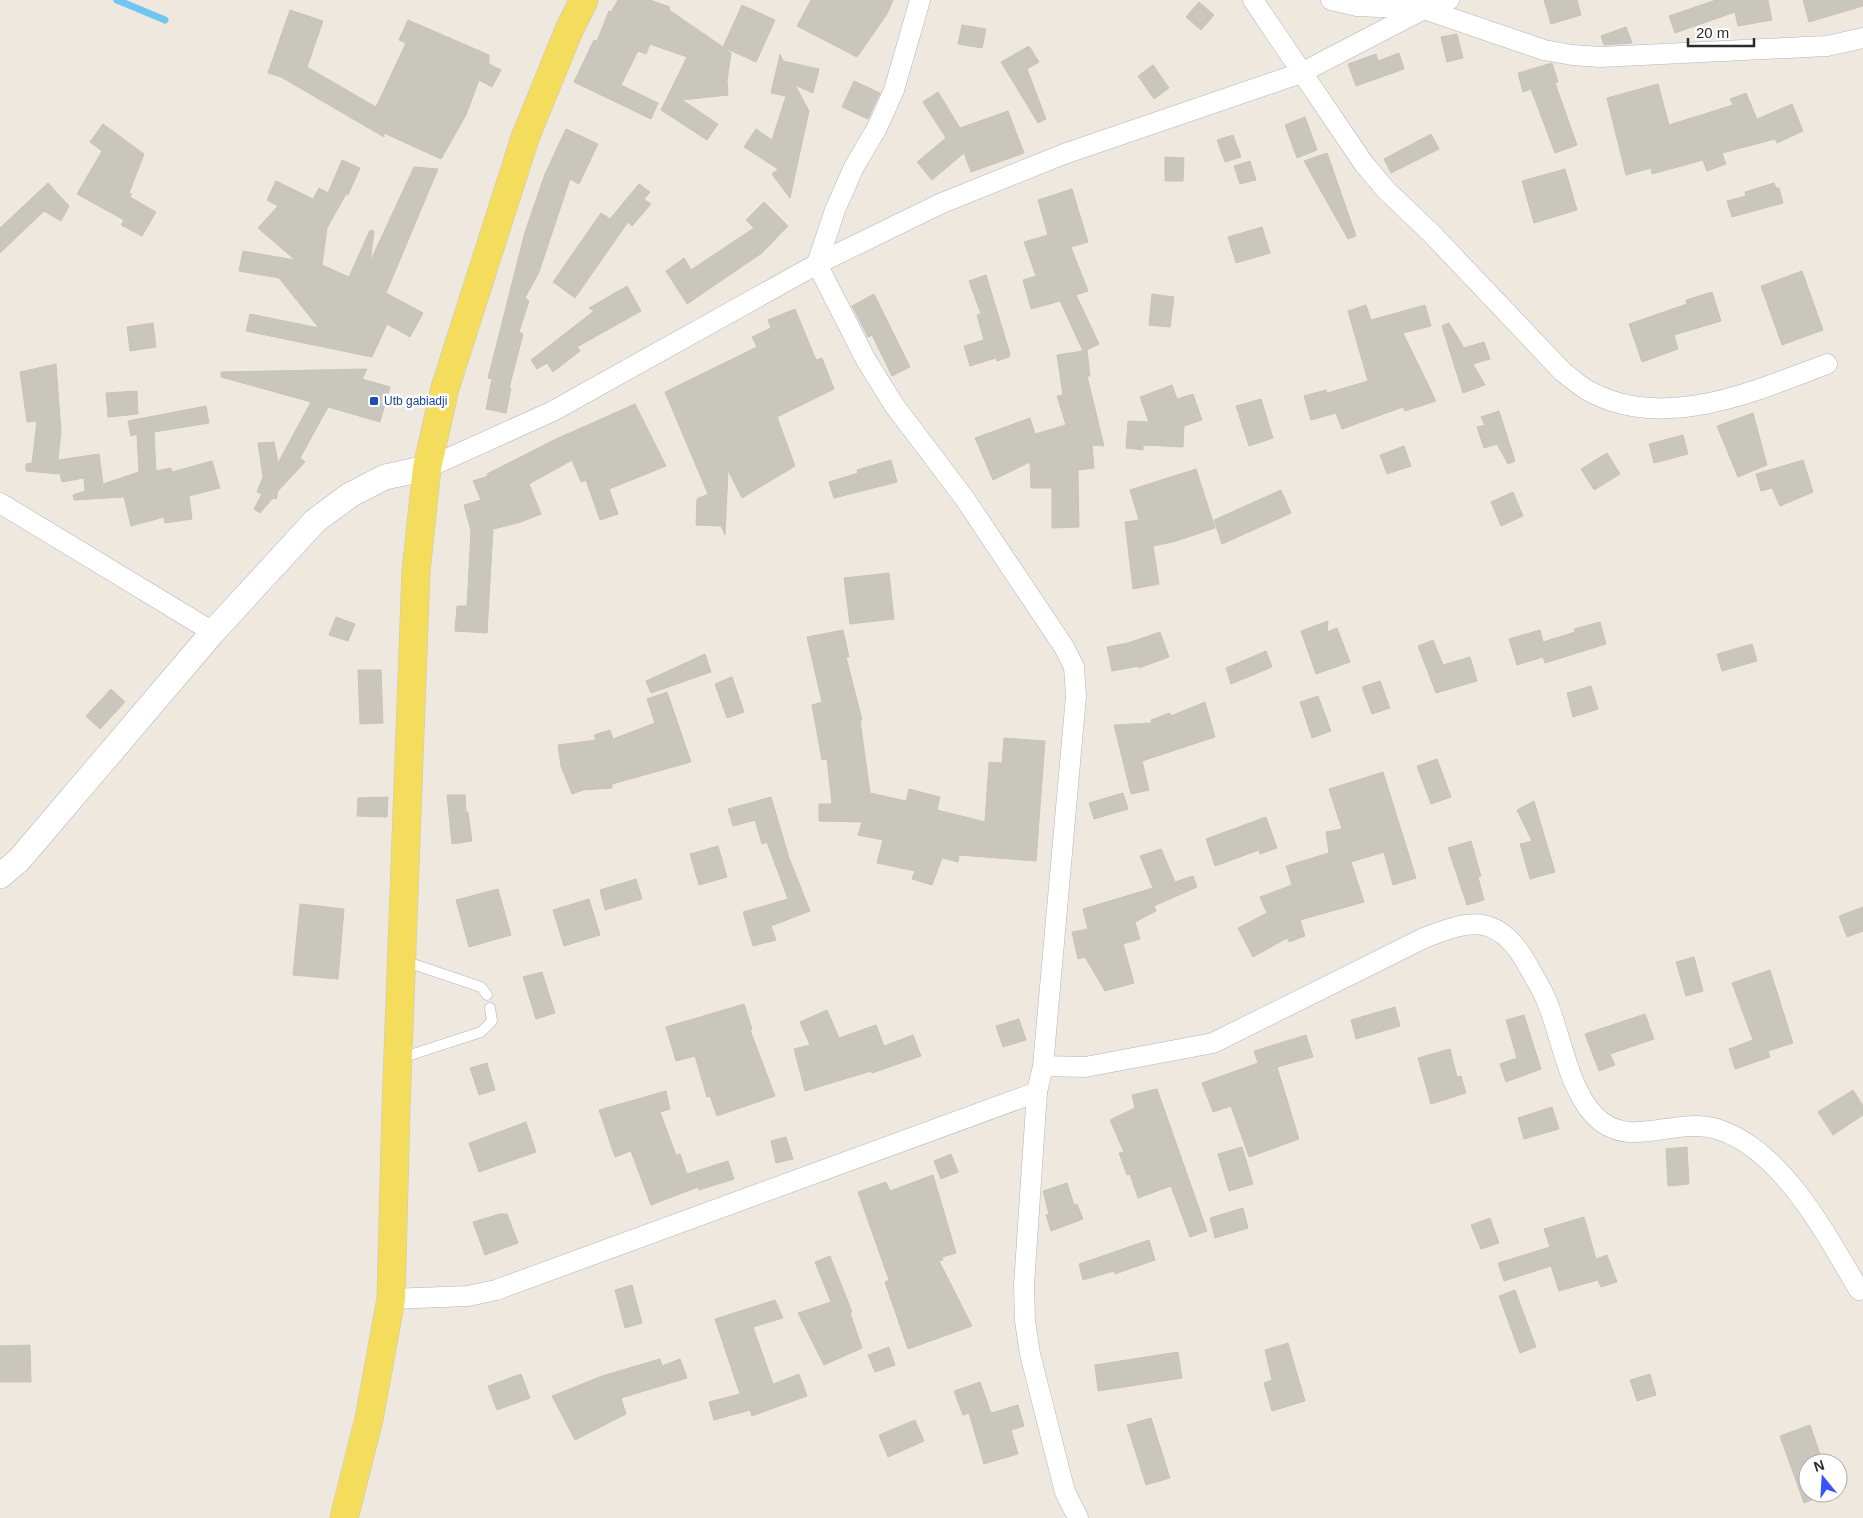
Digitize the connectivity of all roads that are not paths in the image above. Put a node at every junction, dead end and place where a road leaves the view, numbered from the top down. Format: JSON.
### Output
{"nodes":[{"id":1,"x":584,"y":0,"type":"edge"},
{"id":2,"x":920,"y":0,"type":"edge"},
{"id":3,"x":1254,"y":0,"type":"edge"},
{"id":4,"x":1331,"y":0,"type":"edge"},
{"id":5,"x":1449,"y":0,"type":"edge"},
{"id":6,"x":1424,"y":9,"type":"junction"},
{"id":7,"x":1863,"y":38,"type":"edge"},
{"id":8,"x":1301,"y":74,"type":"junction"},
{"id":9,"x":817,"y":264,"type":"junction"},
{"id":10,"x":1827,"y":364,"type":"dead end"},
{"id":11,"x":427,"y":468,"type":"junction"},
{"id":12,"x":0,"y":503,"type":"edge"},
{"id":13,"x":213,"y":632,"type":"junction"},
{"id":14,"x":0,"y":876,"type":"edge"},
{"id":15,"x":402,"y":960,"type":"junction"},
{"id":16,"x":487,"y":995,"type":"dead end"},
{"id":17,"x":490,"y":1008,"type":"dead end"},
{"id":18,"x":398,"y":1059,"type":"junction"},
{"id":19,"x":1043,"y":1066,"type":"junction"},
{"id":20,"x":1037,"y":1092,"type":"junction"},
{"id":21,"x":1859,"y":1290,"type":"dead end"},
{"id":22,"x":391,"y":1299,"type":"junction"},
{"id":23,"x":344,"y":1518,"type":"edge"},
{"id":24,"x":1078,"y":1518,"type":"edge"}],
"edges":[{"from":1,"to":11,"type":"main road"},
{"from":2,"to":9,"type":"street"},
{"from":3,"to":8,"type":"street"},
{"from":4,"to":6,"type":"street"},
{"from":5,"to":6,"type":"street"},
{"from":6,"to":7,"type":"street"},
{"from":6,"to":8,"type":"street"},
{"from":8,"to":9,"type":"street"},
{"from":8,"to":10,"type":"street"},
{"from":9,"to":11,"type":"street"},
{"from":9,"to":19,"type":"street"},
{"from":11,"to":13,"type":"street"},
{"from":11,"to":15,"type":"main road"},
{"from":12,"to":13,"type":"street"},
{"from":13,"to":14,"type":"street"},
{"from":15,"to":16,"type":"lane"},
{"from":15,"to":18,"type":"main road"},
{"from":17,"to":18,"type":"lane"},
{"from":18,"to":22,"type":"main road"},
{"from":19,"to":20,"type":"street"},
{"from":19,"to":21,"type":"street"},
{"from":20,"to":22,"type":"street"},
{"from":20,"to":24,"type":"street"},
{"from":22,"to":23,"type":"main road"}]}
